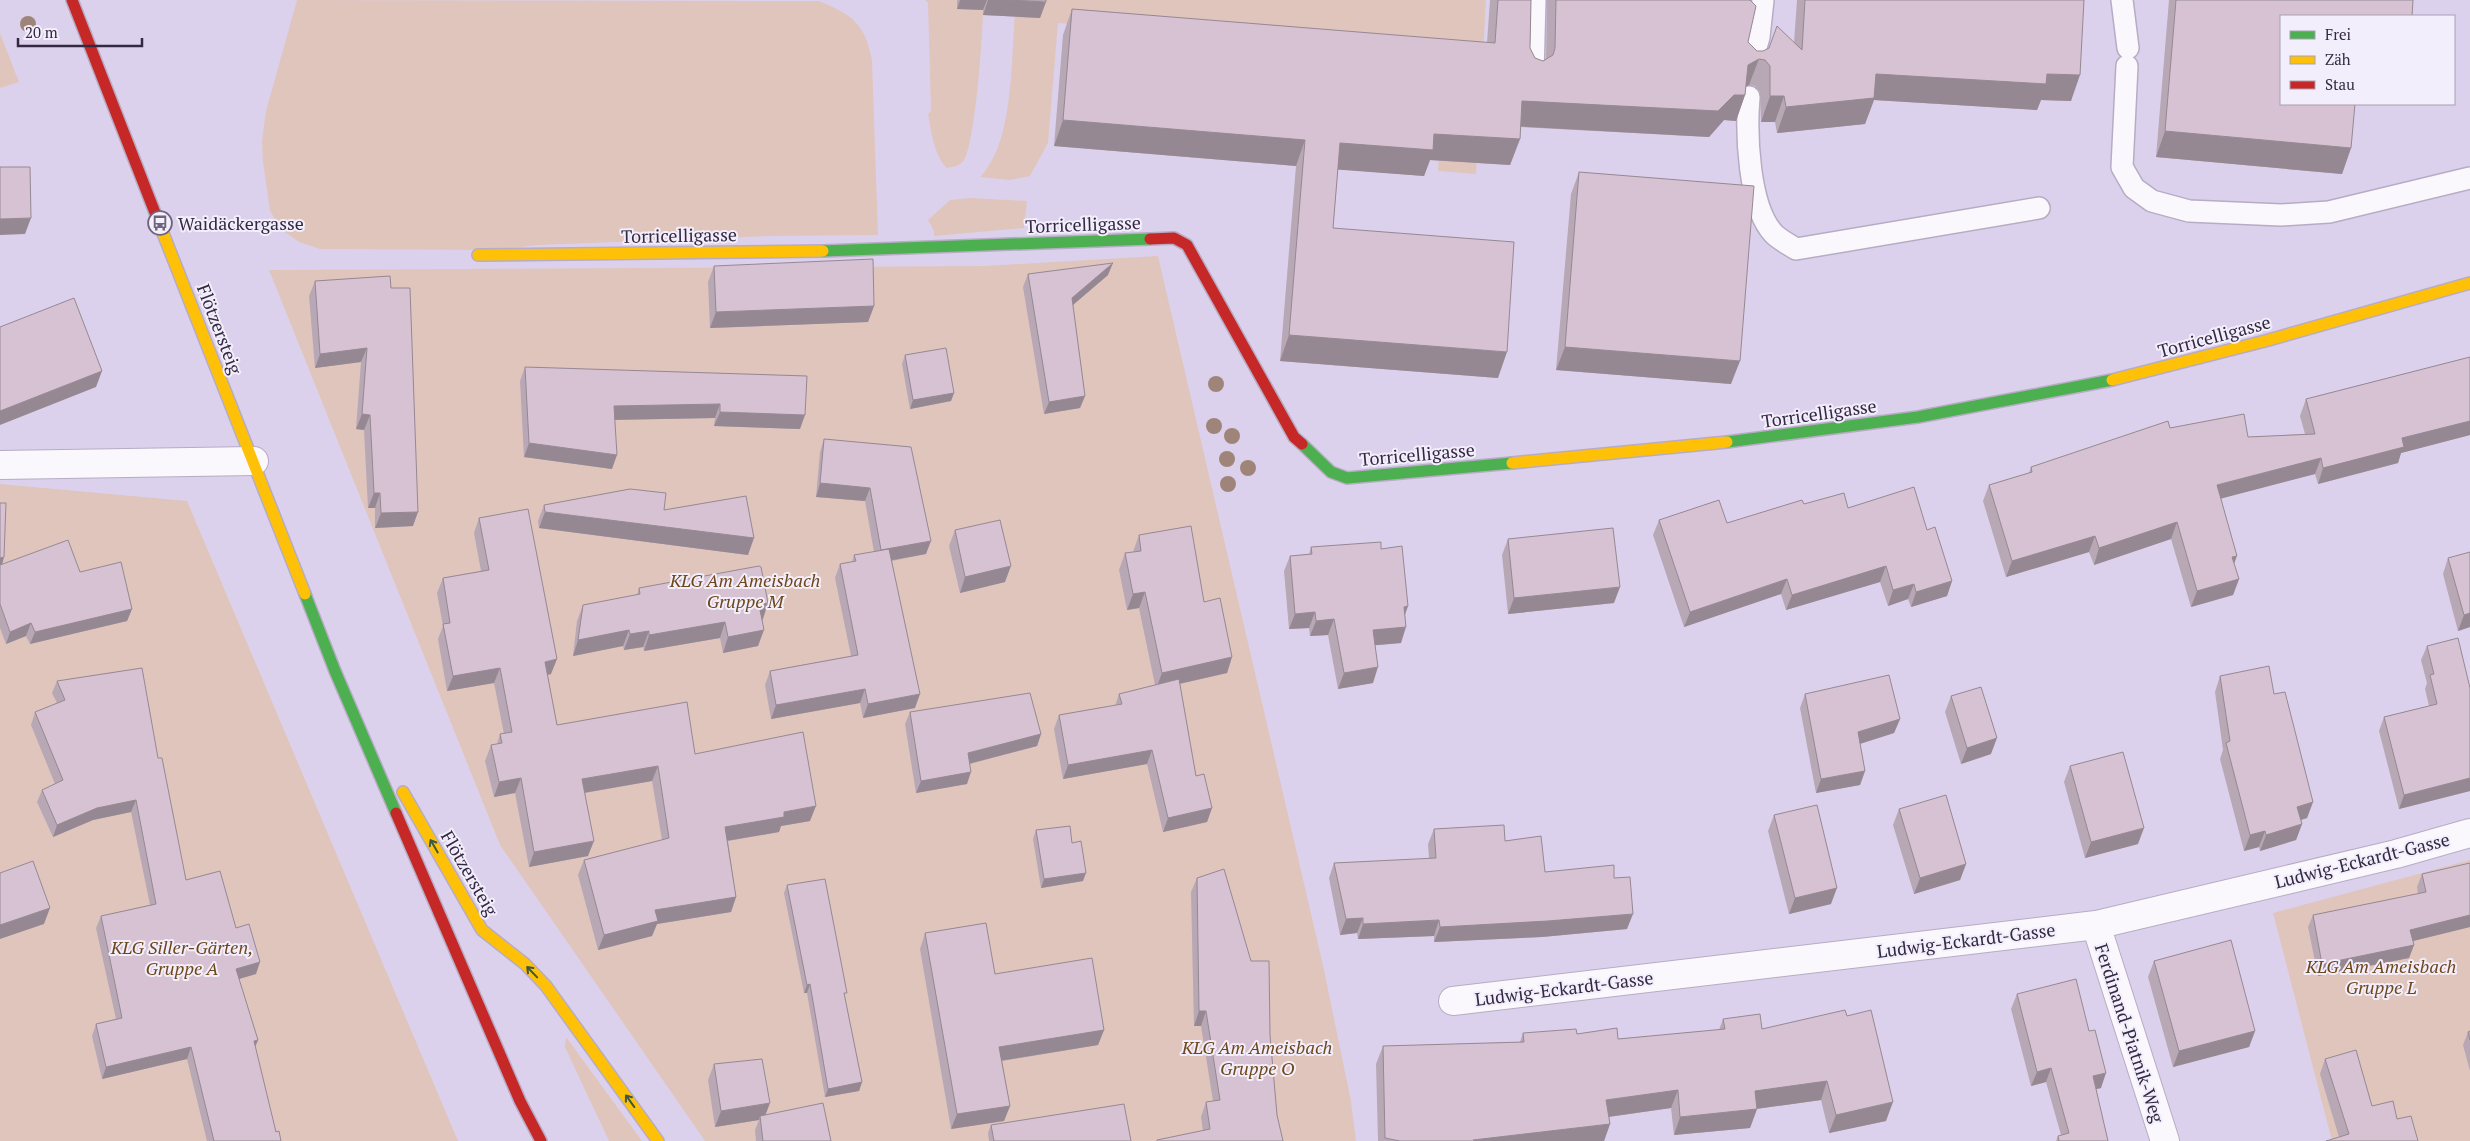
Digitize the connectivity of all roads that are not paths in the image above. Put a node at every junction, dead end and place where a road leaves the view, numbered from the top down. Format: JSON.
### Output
{"nodes":[{"id":1,"x":72,"y":0,"type":"edge"},
{"id":2,"x":1535,"y":0,"type":"edge"},
{"id":3,"x":1763,"y":0,"type":"edge"},
{"id":4,"x":2122,"y":0,"type":"edge"},
{"id":5,"x":1751,"y":65,"type":"edge"},
{"id":6,"x":1533,"y":74,"type":"edge"},
{"id":7,"x":1749,"y":97,"type":"edge"},
{"id":8,"x":2470,"y":178,"type":"edge"},
{"id":9,"x":2039,"y":208,"type":"dead end"},
{"id":10,"x":478,"y":255,"type":"dead end"},
{"id":11,"x":2470,"y":282,"type":"edge"},
{"id":12,"x":254,"y":461,"type":"junction"},
{"id":13,"x":0,"y":465,"type":"edge"},
{"id":14,"x":335,"y":671,"type":"junction"},
{"id":15,"x":389,"y":766,"type":"dead end"},
{"id":16,"x":398,"y":783,"type":"dead end"},
{"id":17,"x":2470,"y":833,"type":"edge"},
{"id":18,"x":2096,"y":925,"type":"junction"},
{"id":19,"x":1453,"y":1001,"type":"dead end"},
{"id":20,"x":520,"y":1100,"type":"junction"},
{"id":21,"x":531,"y":1141,"type":"edge"},
{"id":22,"x":541,"y":1141,"type":"edge"},
{"id":23,"x":658,"y":1141,"type":"edge"},
{"id":24,"x":2165,"y":1141,"type":"edge"}],
"edges":[{"from":1,"to":12,"type":"street","name":"Flötzersteig"},
{"from":2,"to":6,"type":"lane"},
{"from":3,"to":5,"type":"lane"},
{"from":4,"to":8,"type":"lane"},
{"from":7,"to":9,"type":"lane"},
{"from":10,"to":11,"type":"street","name":"Torricelligasse"},
{"from":12,"to":13,"type":"street"},
{"from":12,"to":14,"type":"street","name":"Flötzersteig"},
{"from":14,"to":15,"type":"street","name":"Flötzersteig"},
{"from":14,"to":20,"type":"street","name":"Flötzersteig"},
{"from":23,"to":16,"type":"street","name":"Flötzersteig","one_way":true},
{"from":17,"to":18,"type":"street","name":"Ludwig-Eckardt-Gasse"},
{"from":18,"to":19,"type":"street","name":"Ludwig-Eckardt-Gasse"},
{"from":18,"to":24,"type":"street","name":"Ferdinand-Piatnik-Weg"},
{"from":20,"to":21,"type":"street"},
{"from":20,"to":22,"type":"street","name":"Flötzersteig"}]}
